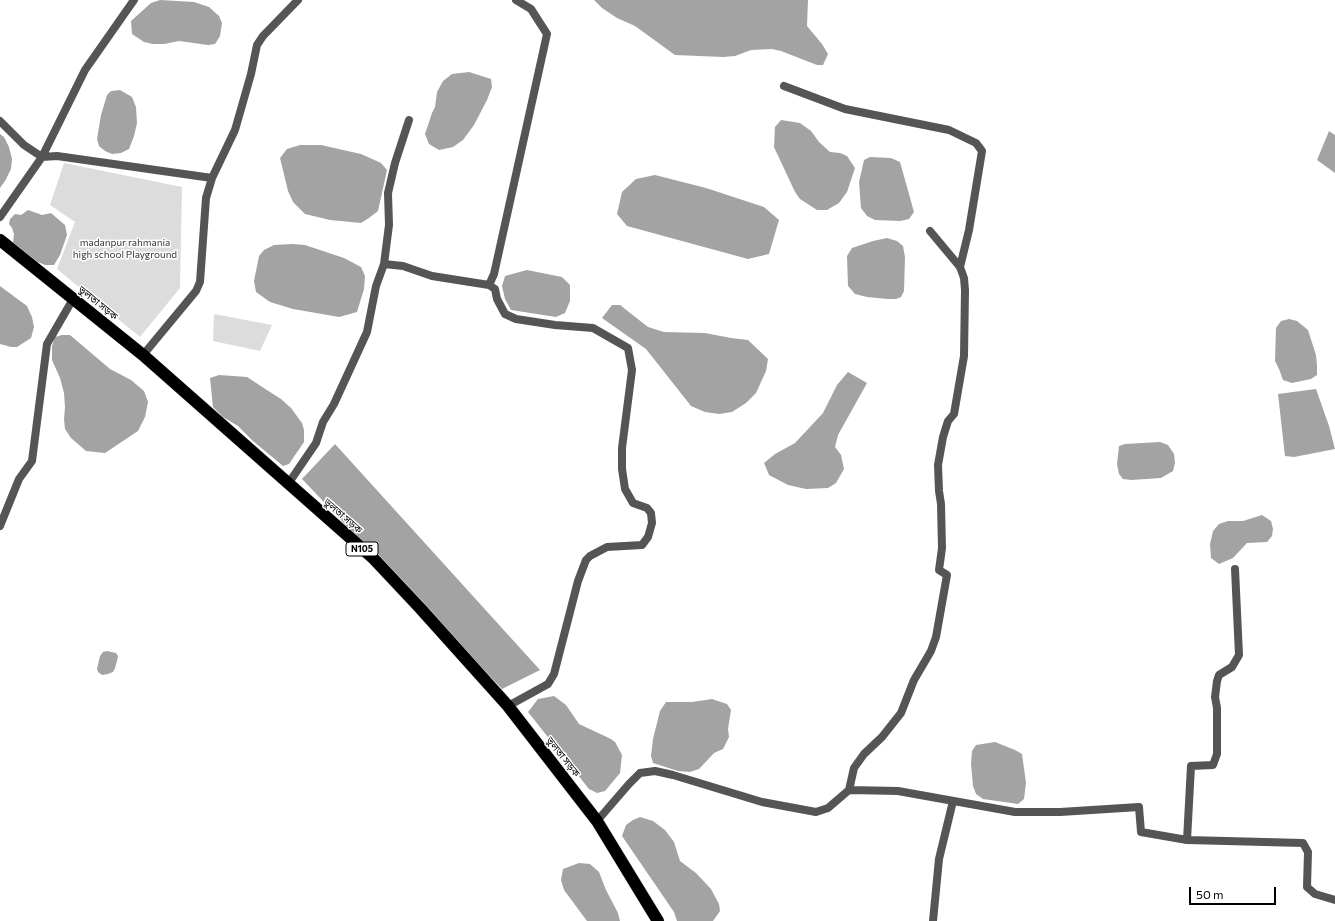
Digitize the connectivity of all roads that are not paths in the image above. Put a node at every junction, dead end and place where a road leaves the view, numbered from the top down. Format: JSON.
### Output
{"nodes":[{"id":1,"x":134,"y":0,"type":"edge"},
{"id":2,"x":298,"y":0,"type":"edge"},
{"id":3,"x":516,"y":0,"type":"edge"},
{"id":4,"x":784,"y":86,"type":"dead end"},
{"id":5,"x":409,"y":120,"type":"dead end"},
{"id":6,"x":0,"y":121,"type":"edge"},
{"id":7,"x":42,"y":157,"type":"junction"},
{"id":8,"x":212,"y":178,"type":"junction"},
{"id":9,"x":0,"y":217,"type":"edge"},
{"id":10,"x":930,"y":231,"type":"dead end"},
{"id":11,"x":0,"y":240,"type":"edge"},
{"id":12,"x":384,"y":264,"type":"junction"},
{"id":13,"x":960,"y":267,"type":"junction"},
{"id":14,"x":489,"y":285,"type":"junction"},
{"id":15,"x":73,"y":299,"type":"junction"},
{"id":16,"x":143,"y":355,"type":"junction"},
{"id":17,"x":288,"y":484,"type":"junction"},
{"id":18,"x":0,"y":526,"type":"edge"},
{"id":19,"x":1234,"y":569,"type":"dead end"},
{"id":20,"x":508,"y":706,"type":"junction"},
{"id":21,"x":849,"y":790,"type":"junction"},
{"id":22,"x":953,"y":800,"type":"junction"},
{"id":23,"x":597,"y":821,"type":"junction"},
{"id":24,"x":1187,"y":840,"type":"junction"},
{"id":25,"x":1335,"y":900,"type":"edge"},
{"id":26,"x":658,"y":921,"type":"edge"},
{"id":27,"x":933,"y":921,"type":"edge"}],
"edges":[{"from":1,"to":7,"type":"street"},
{"from":2,"to":8,"type":"street"},
{"from":3,"to":14,"type":"street"},
{"from":4,"to":13,"type":"street"},
{"from":5,"to":12,"type":"street"},
{"from":6,"to":7,"type":"street"},
{"from":7,"to":8,"type":"street"},
{"from":7,"to":9,"type":"street"},
{"from":8,"to":16,"type":"street"},
{"from":10,"to":13,"type":"street"},
{"from":11,"to":15,"type":"highway","name":"ভুলতা সড়ক","number":"N105"},
{"from":12,"to":14,"type":"street"},
{"from":12,"to":17,"type":"street"},
{"from":13,"to":21,"type":"street"},
{"from":14,"to":20,"type":"street"},
{"from":15,"to":16,"type":"highway","name":"ভুলতা সড়ক","number":"N105"},
{"from":15,"to":18,"type":"street"},
{"from":16,"to":17,"type":"highway","name":"ভুলতা সড়ক","number":"N105"},
{"from":17,"to":20,"type":"highway","name":"ভুলতা সড়ক","number":"N105"},
{"from":19,"to":24,"type":"street"},
{"from":20,"to":23,"type":"highway","name":"ভুলতা সড়ক","number":"N105"},
{"from":21,"to":22,"type":"street"},
{"from":21,"to":23,"type":"street"},
{"from":22,"to":24,"type":"street"},
{"from":22,"to":27,"type":"street"},
{"from":23,"to":26,"type":"highway","name":"ভুলতা সড়ক","number":"N105"},
{"from":24,"to":25,"type":"street"}]}
